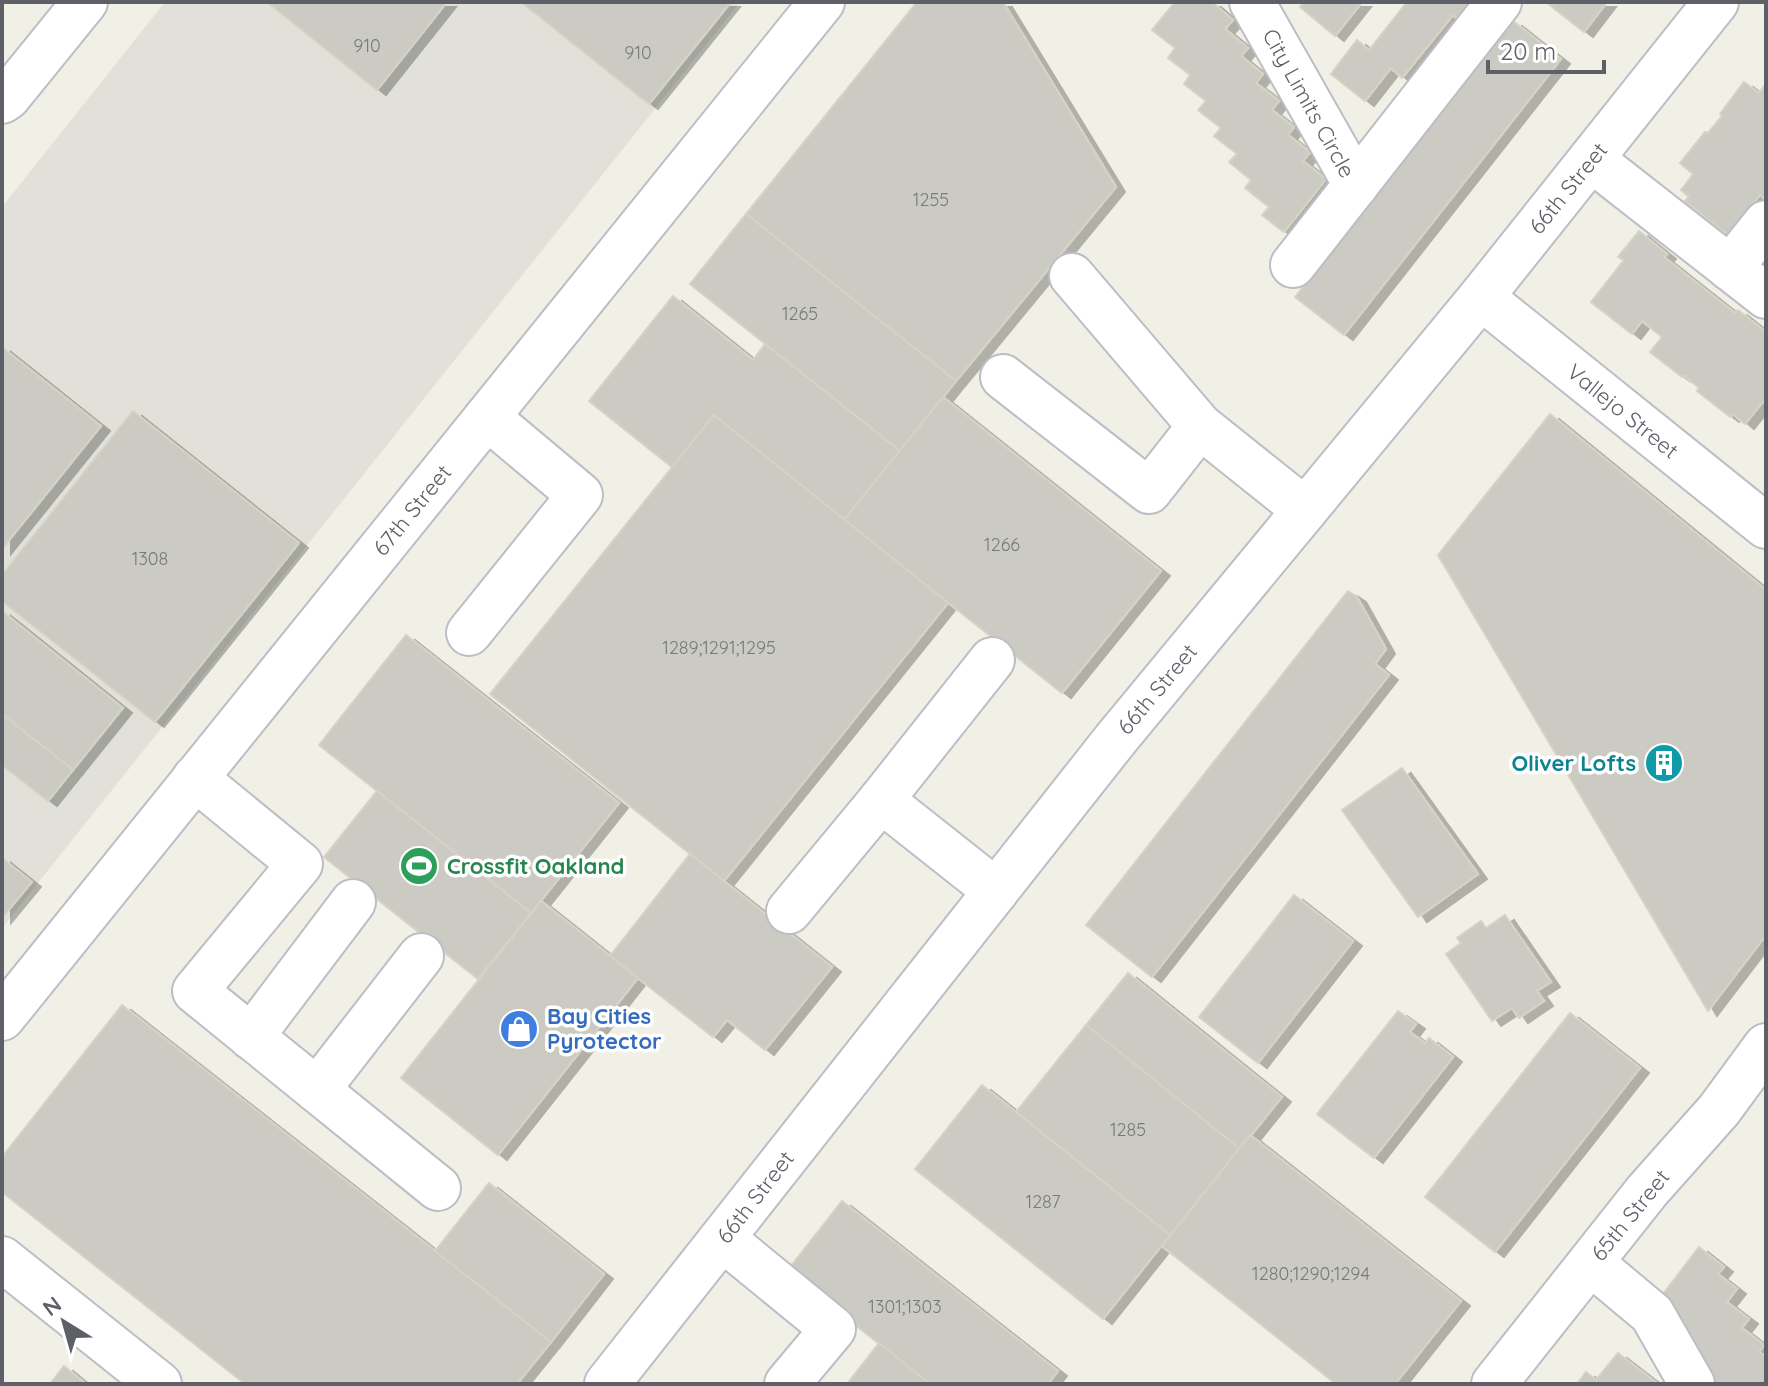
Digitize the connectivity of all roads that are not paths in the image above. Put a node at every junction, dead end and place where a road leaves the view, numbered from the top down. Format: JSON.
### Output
{"nodes":[{"id":1,"x":85,"y":2,"type":"edge"},
{"id":2,"x":822,"y":2,"type":"edge"},
{"id":3,"x":1499,"y":2,"type":"edge"},
{"id":4,"x":1716,"y":2,"type":"edge"},
{"id":5,"x":1264,"y":8,"type":"edge"},
{"id":6,"x":2,"y":101,"type":"edge"},
{"id":7,"x":1591,"y":159,"type":"junction"},
{"id":8,"x":1356,"y":185,"type":"junction"},
{"id":9,"x":1766,"y":223,"type":"edge"},
{"id":10,"x":1293,"y":265,"type":"dead end"},
{"id":11,"x":1730,"y":268,"type":"junction"},
{"id":12,"x":1072,"y":276,"type":"dead end"},
{"id":13,"x":1766,"y":296,"type":"edge"},
{"id":14,"x":1481,"y":297,"type":"junction"},
{"id":15,"x":1003,"y":377,"type":"dead end"},
{"id":16,"x":487,"y":417,"type":"junction"},
{"id":17,"x":1200,"y":426,"type":"junction"},
{"id":18,"x":1305,"y":510,"type":"junction"},
{"id":19,"x":1766,"y":526,"type":"edge"},
{"id":20,"x":469,"y":633,"type":"dead end"},
{"id":21,"x":992,"y":660,"type":"dead end"},
{"id":22,"x":195,"y":778,"type":"junction"},
{"id":23,"x":881,"y":800,"type":"junction"},
{"id":24,"x":996,"y":891,"type":"junction"},
{"id":25,"x":353,"y":902,"type":"dead end"},
{"id":26,"x":789,"y":911,"type":"dead end"},
{"id":27,"x":421,"y":956,"type":"dead end"},
{"id":28,"x":2,"y":1018,"type":"edge"},
{"id":29,"x":251,"y":1037,"type":"junction"},
{"id":30,"x":1766,"y":1046,"type":"edge"},
{"id":31,"x":317,"y":1090,"type":"junction"},
{"id":32,"x":438,"y":1188,"type":"dead end"},
{"id":33,"x":723,"y":1239,"type":"junction"},
{"id":34,"x":2,"y":1259,"type":"edge"},
{"id":35,"x":1591,"y":1263,"type":"junction"},
{"id":36,"x":159,"y":1384,"type":"edge"},
{"id":37,"x":607,"y":1384,"type":"edge"},
{"id":38,"x":787,"y":1384,"type":"edge"},
{"id":39,"x":1494,"y":1384,"type":"edge"},
{"id":40,"x":1692,"y":1384,"type":"edge"}],
"edges":[{"from":1,"to":6,"type":"street"},
{"from":2,"to":16,"type":"street","name":"67th Street"},
{"from":3,"to":8,"type":"street","name":"City Limits Circle"},
{"from":4,"to":7,"type":"street","name":"66th Street"},
{"from":5,"to":8,"type":"street","name":"City Limits Circle"},
{"from":7,"to":11,"type":"street"},
{"from":7,"to":14,"type":"street","name":"66th Street"},
{"from":8,"to":10,"type":"street","name":"City Limits Circle"},
{"from":9,"to":11,"type":"street"},
{"from":11,"to":13,"type":"street"},
{"from":12,"to":17,"type":"street"},
{"from":14,"to":18,"type":"street","name":"66th Street"},
{"from":14,"to":19,"type":"street","name":"Vallejo Street"},
{"from":15,"to":17,"type":"street"},
{"from":16,"to":20,"type":"street"},
{"from":16,"to":22,"type":"street","name":"67th Street"},
{"from":17,"to":18,"type":"street"},
{"from":18,"to":24,"type":"street","name":"66th Street"},
{"from":21,"to":23,"type":"street"},
{"from":22,"to":28,"type":"street","name":"67th Street"},
{"from":22,"to":29,"type":"street"},
{"from":23,"to":24,"type":"street"},
{"from":23,"to":26,"type":"street"},
{"from":24,"to":33,"type":"street","name":"66th Street"},
{"from":25,"to":29,"type":"street"},
{"from":27,"to":31,"type":"street"},
{"from":29,"to":31,"type":"street"},
{"from":30,"to":35,"type":"street","name":"65th Street"},
{"from":31,"to":32,"type":"street"},
{"from":33,"to":37,"type":"street","name":"66th Street"},
{"from":33,"to":38,"type":"street"},
{"from":34,"to":36,"type":"street"},
{"from":35,"to":39,"type":"street","name":"65th Street"},
{"from":35,"to":40,"type":"street"}]}
